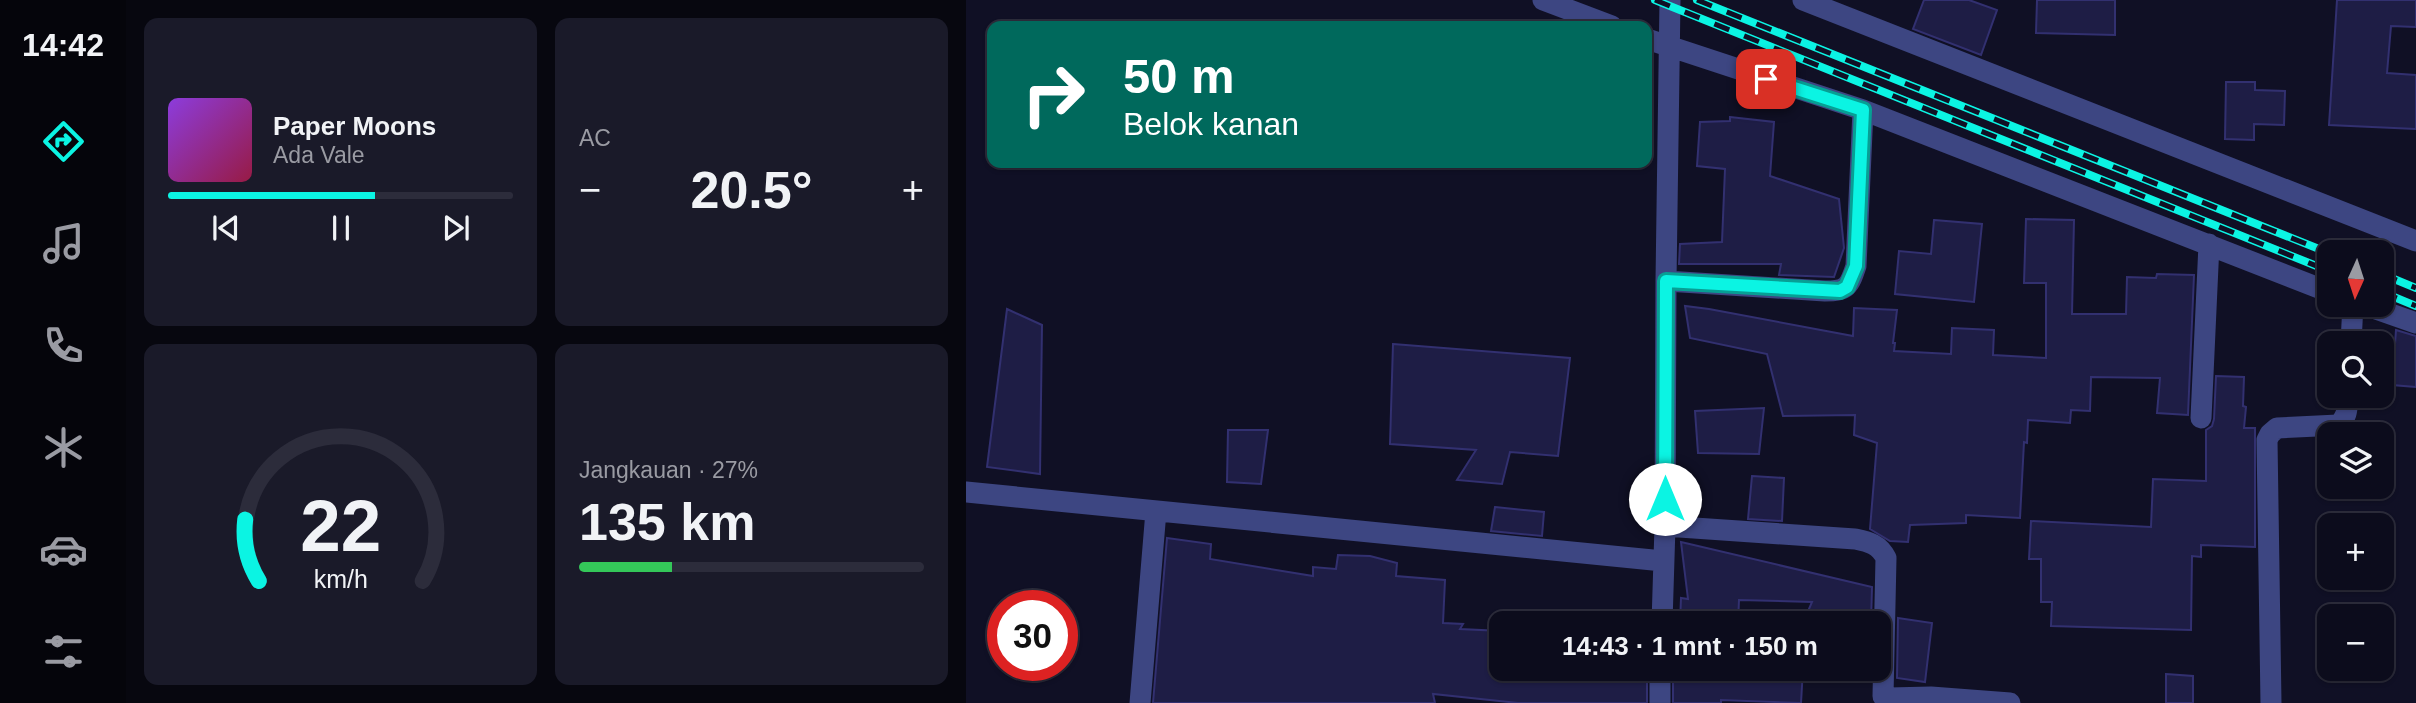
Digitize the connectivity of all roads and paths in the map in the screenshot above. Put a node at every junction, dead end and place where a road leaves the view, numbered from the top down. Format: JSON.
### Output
{"nodes":[{"id":1,"x":1543,"y":0,"type":"edge"},
{"id":2,"x":1670,"y":0,"type":"edge"},
{"id":3,"x":1803,"y":0,"type":"edge"},
{"id":4,"x":1599,"y":21,"type":"edge"},
{"id":5,"x":1652,"y":41,"type":"edge"},
{"id":6,"x":1669,"y":48,"type":"junction"},
{"id":7,"x":1863,"y":110,"type":"junction"},
{"id":8,"x":2416,"y":241,"type":"edge"},
{"id":9,"x":2209,"y":244,"type":"junction"},
{"id":10,"x":1666,"y":281,"type":"junction"},
{"id":11,"x":2317,"y":287,"type":"edge"},
{"id":12,"x":2394,"y":315,"type":"edge"},
{"id":13,"x":2416,"y":323,"type":"edge"},
{"id":14,"x":2347,"y":408,"type":"edge"},
{"id":15,"x":2201,"y":418,"type":"dead end"},
{"id":16,"x":966,"y":492,"type":"edge"},
{"id":17,"x":1156,"y":511,"type":"junction"},
{"id":18,"x":1665,"y":526,"type":"junction"},
{"id":19,"x":1663,"y":561,"type":"junction"},
{"id":20,"x":1661,"y":611,"type":"edge"},
{"id":21,"x":1660,"y":681,"type":"edge"},
{"id":22,"x":1140,"y":703,"type":"edge"},
{"id":23,"x":1660,"y":703,"type":"edge"},
{"id":24,"x":2010,"y":703,"type":"edge"},
{"id":25,"x":2271,"y":703,"type":"edge"}],
"edges":[{"from":1,"to":4,"type":"street"},
{"from":2,"to":6,"type":"street"},
{"from":3,"to":8,"type":"street"},
{"from":5,"to":6,"type":"street"},
{"from":6,"to":7,"type":"street"},
{"from":6,"to":10,"type":"street"},
{"from":7,"to":9,"type":"street"},
{"from":7,"to":10,"type":"street"},
{"from":9,"to":11,"type":"street"},
{"from":9,"to":15,"type":"street"},
{"from":10,"to":18,"type":"street"},
{"from":12,"to":13,"type":"street"},
{"from":14,"to":25,"type":"street"},
{"from":16,"to":17,"type":"street"},
{"from":17,"to":19,"type":"street"},
{"from":17,"to":22,"type":"street"},
{"from":18,"to":19,"type":"street"},
{"from":18,"to":24,"type":"street"},
{"from":19,"to":20,"type":"street"},
{"from":21,"to":23,"type":"street"}]}
